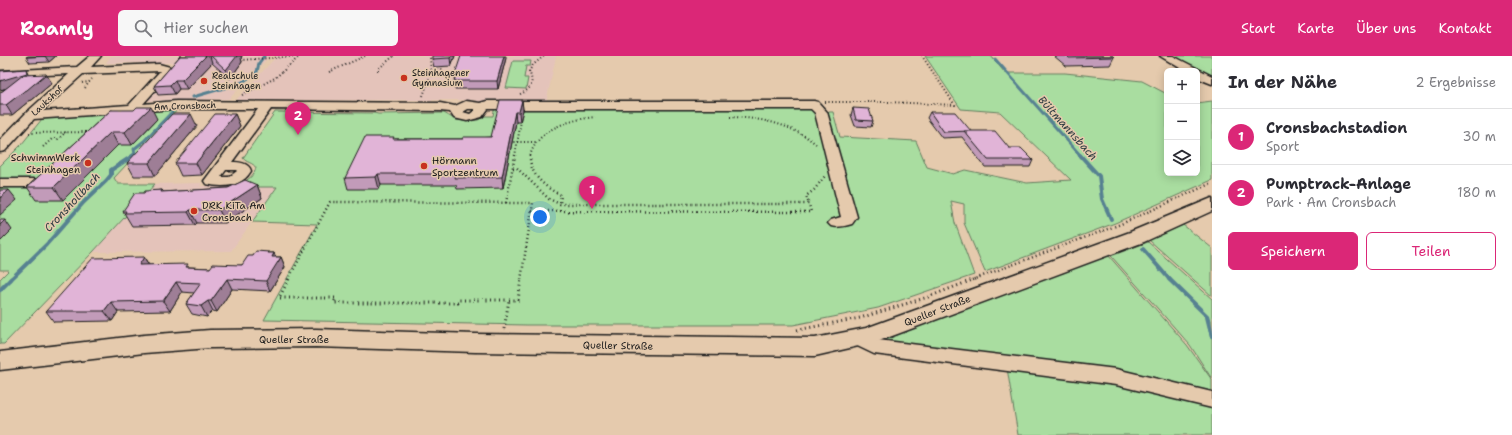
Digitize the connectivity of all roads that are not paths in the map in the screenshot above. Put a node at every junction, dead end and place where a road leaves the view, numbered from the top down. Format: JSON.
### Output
{"nodes":[{"id":1,"x":96,"y":56,"type":"edge"},
{"id":2,"x":1165,"y":56,"type":"edge"},
{"id":3,"x":1187,"y":68,"type":"edge"},
{"id":4,"x":81,"y":70,"type":"junction"},
{"id":5,"x":0,"y":74,"type":"edge"},
{"id":6,"x":1200,"y":75,"type":"edge"},
{"id":7,"x":1212,"y":81,"type":"edge"},
{"id":8,"x":268,"y":105,"type":"junction"},
{"id":9,"x":132,"y":109,"type":"junction"},
{"id":10,"x":30,"y":116,"type":"junction"},
{"id":11,"x":1,"y":146,"type":"edge"},
{"id":12,"x":222,"y":166,"type":"dead end"},
{"id":13,"x":33,"y":182,"type":"edge"},
{"id":14,"x":0,"y":183,"type":"edge"},
{"id":15,"x":1212,"y":204,"type":"edge"},
{"id":16,"x":836,"y":223,"type":"dead end"},
{"id":17,"x":858,"y":338,"type":"junction"},
{"id":18,"x":0,"y":361,"type":"edge"},
{"id":19,"x":1212,"y":400,"type":"edge"}],
"edges":[{"from":1,"to":4,"type":"street","name":"Laukshof"},
{"from":2,"to":3,"type":"street"},
{"from":4,"to":5,"type":"street"},
{"from":4,"to":9,"type":"street"},
{"from":4,"to":10,"type":"street","name":"Laukshof"},
{"from":6,"to":7,"type":"street"},
{"from":8,"to":9,"type":"street","name":"Am Cronsbach"},
{"from":8,"to":12,"type":"street"},
{"from":8,"to":16,"type":"street","name":"Am Cronsbach"},
{"from":9,"to":10,"type":"street","name":"Am Cronsbach"},
{"from":10,"to":11,"type":"street","name":"Laukshof"},
{"from":13,"to":14,"type":"street"},
{"from":15,"to":17,"type":"main road","name":"Queller Straße"},
{"from":17,"to":18,"type":"main road","name":"Queller Straße"},
{"from":17,"to":19,"type":"street"}]}
